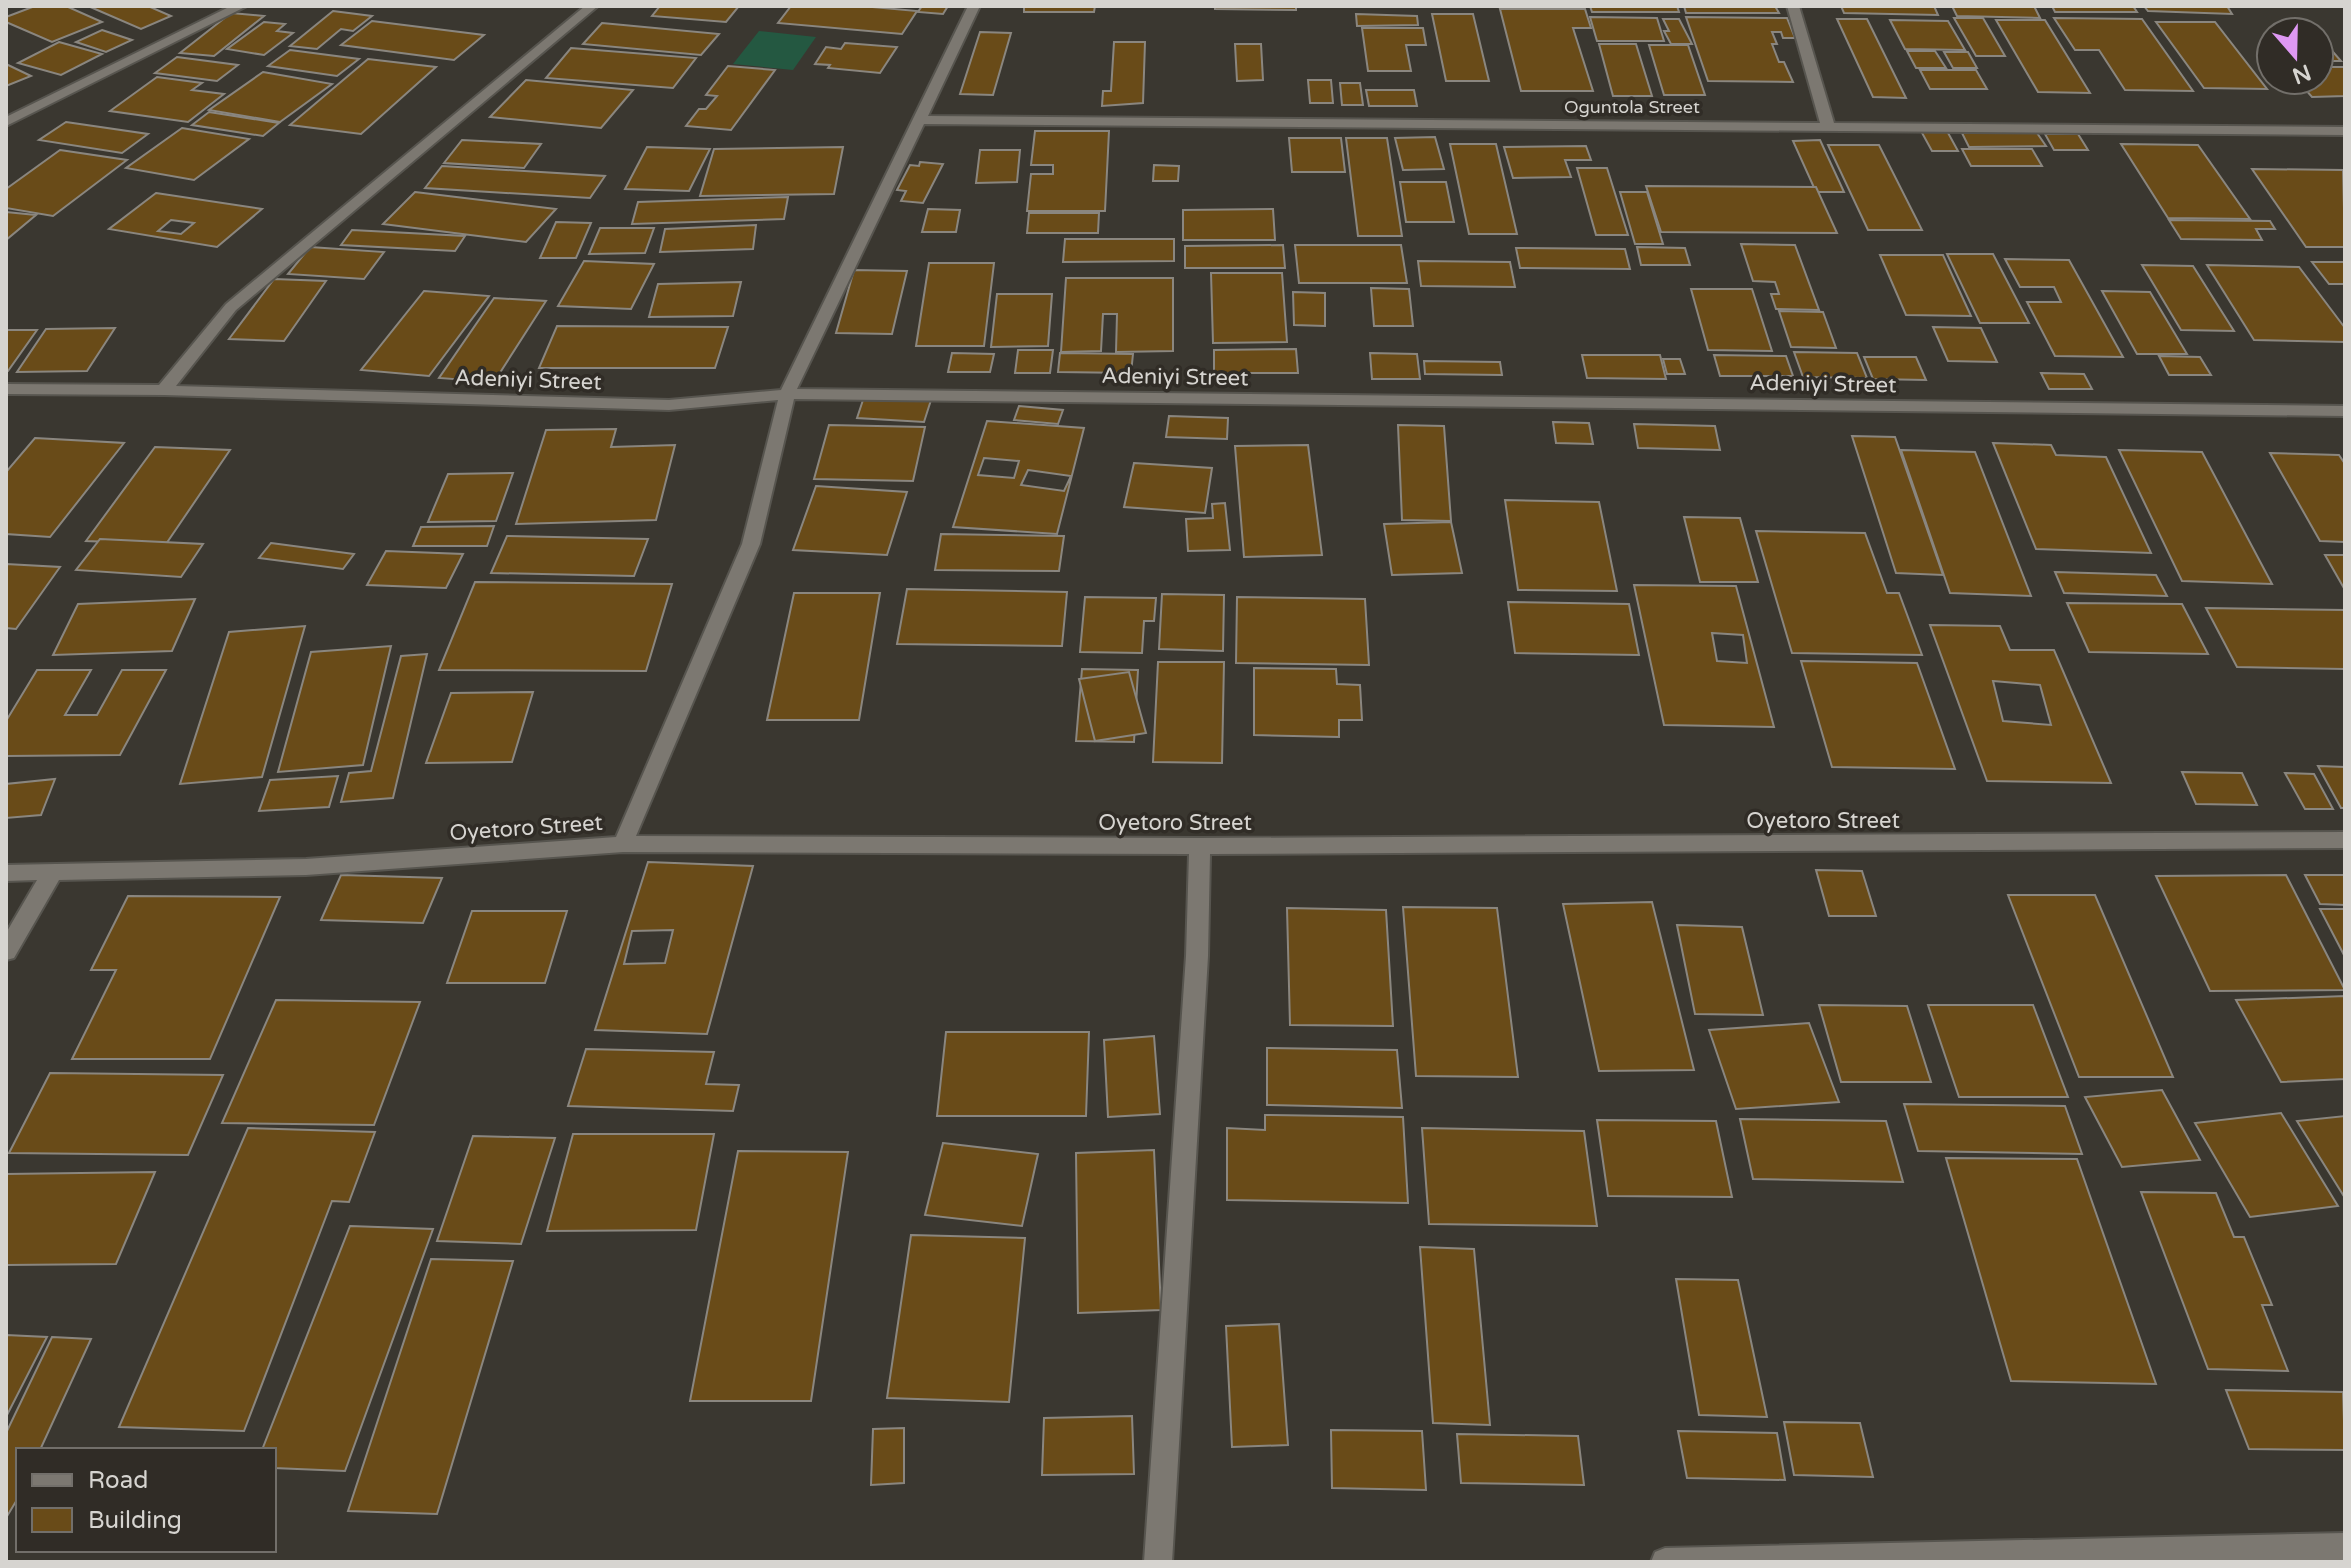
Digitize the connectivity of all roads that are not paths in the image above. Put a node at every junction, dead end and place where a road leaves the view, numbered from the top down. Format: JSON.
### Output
{"nodes":[{"id":1,"x":241,"y":6,"type":"edge"},
{"id":2,"x":592,"y":6,"type":"edge"},
{"id":3,"x":974,"y":6,"type":"edge"},
{"id":4,"x":1793,"y":6,"type":"edge"},
{"id":5,"x":919,"y":120,"type":"junction"},
{"id":6,"x":6,"y":122,"type":"edge"},
{"id":7,"x":1828,"y":126,"type":"junction"},
{"id":8,"x":2345,"y":131,"type":"edge"},
{"id":9,"x":6,"y":389,"type":"edge"},
{"id":10,"x":164,"y":390,"type":"junction"},
{"id":11,"x":787,"y":394,"type":"junction"},
{"id":12,"x":2345,"y":411,"type":"edge"},
{"id":13,"x":2345,"y":840,"type":"edge"},
{"id":14,"x":623,"y":844,"type":"junction"},
{"id":15,"x":1200,"y":846,"type":"junction"},
{"id":16,"x":6,"y":873,"type":"edge"},
{"id":17,"x":52,"y":873,"type":"junction"},
{"id":18,"x":6,"y":952,"type":"edge"},
{"id":19,"x":2345,"y":1547,"type":"edge"},
{"id":20,"x":1158,"y":1562,"type":"edge"},
{"id":21,"x":1665,"y":1562,"type":"edge"}],
"edges":[{"from":1,"to":6,"type":"street"},
{"from":2,"to":10,"type":"street"},
{"from":3,"to":5,"type":"street"},
{"from":4,"to":7,"type":"street"},
{"from":5,"to":7,"type":"street","name":"Oguntola Street"},
{"from":5,"to":11,"type":"street"},
{"from":7,"to":8,"type":"street","name":"Oguntola Street"},
{"from":9,"to":10,"type":"street","name":"Adeniyi Street"},
{"from":10,"to":11,"type":"street","name":"Adeniyi Street"},
{"from":11,"to":12,"type":"street","name":"Adeniyi Street"},
{"from":11,"to":14,"type":"street"},
{"from":13,"to":15,"type":"street","name":"Oyetoro Street"},
{"from":14,"to":15,"type":"street","name":"Oyetoro Street"},
{"from":14,"to":17,"type":"street","name":"Oyetoro Street"},
{"from":15,"to":20,"type":"street"},
{"from":16,"to":17,"type":"street","name":"Oyetoro Street"},
{"from":17,"to":18,"type":"street"},
{"from":19,"to":21,"type":"street"}]}
